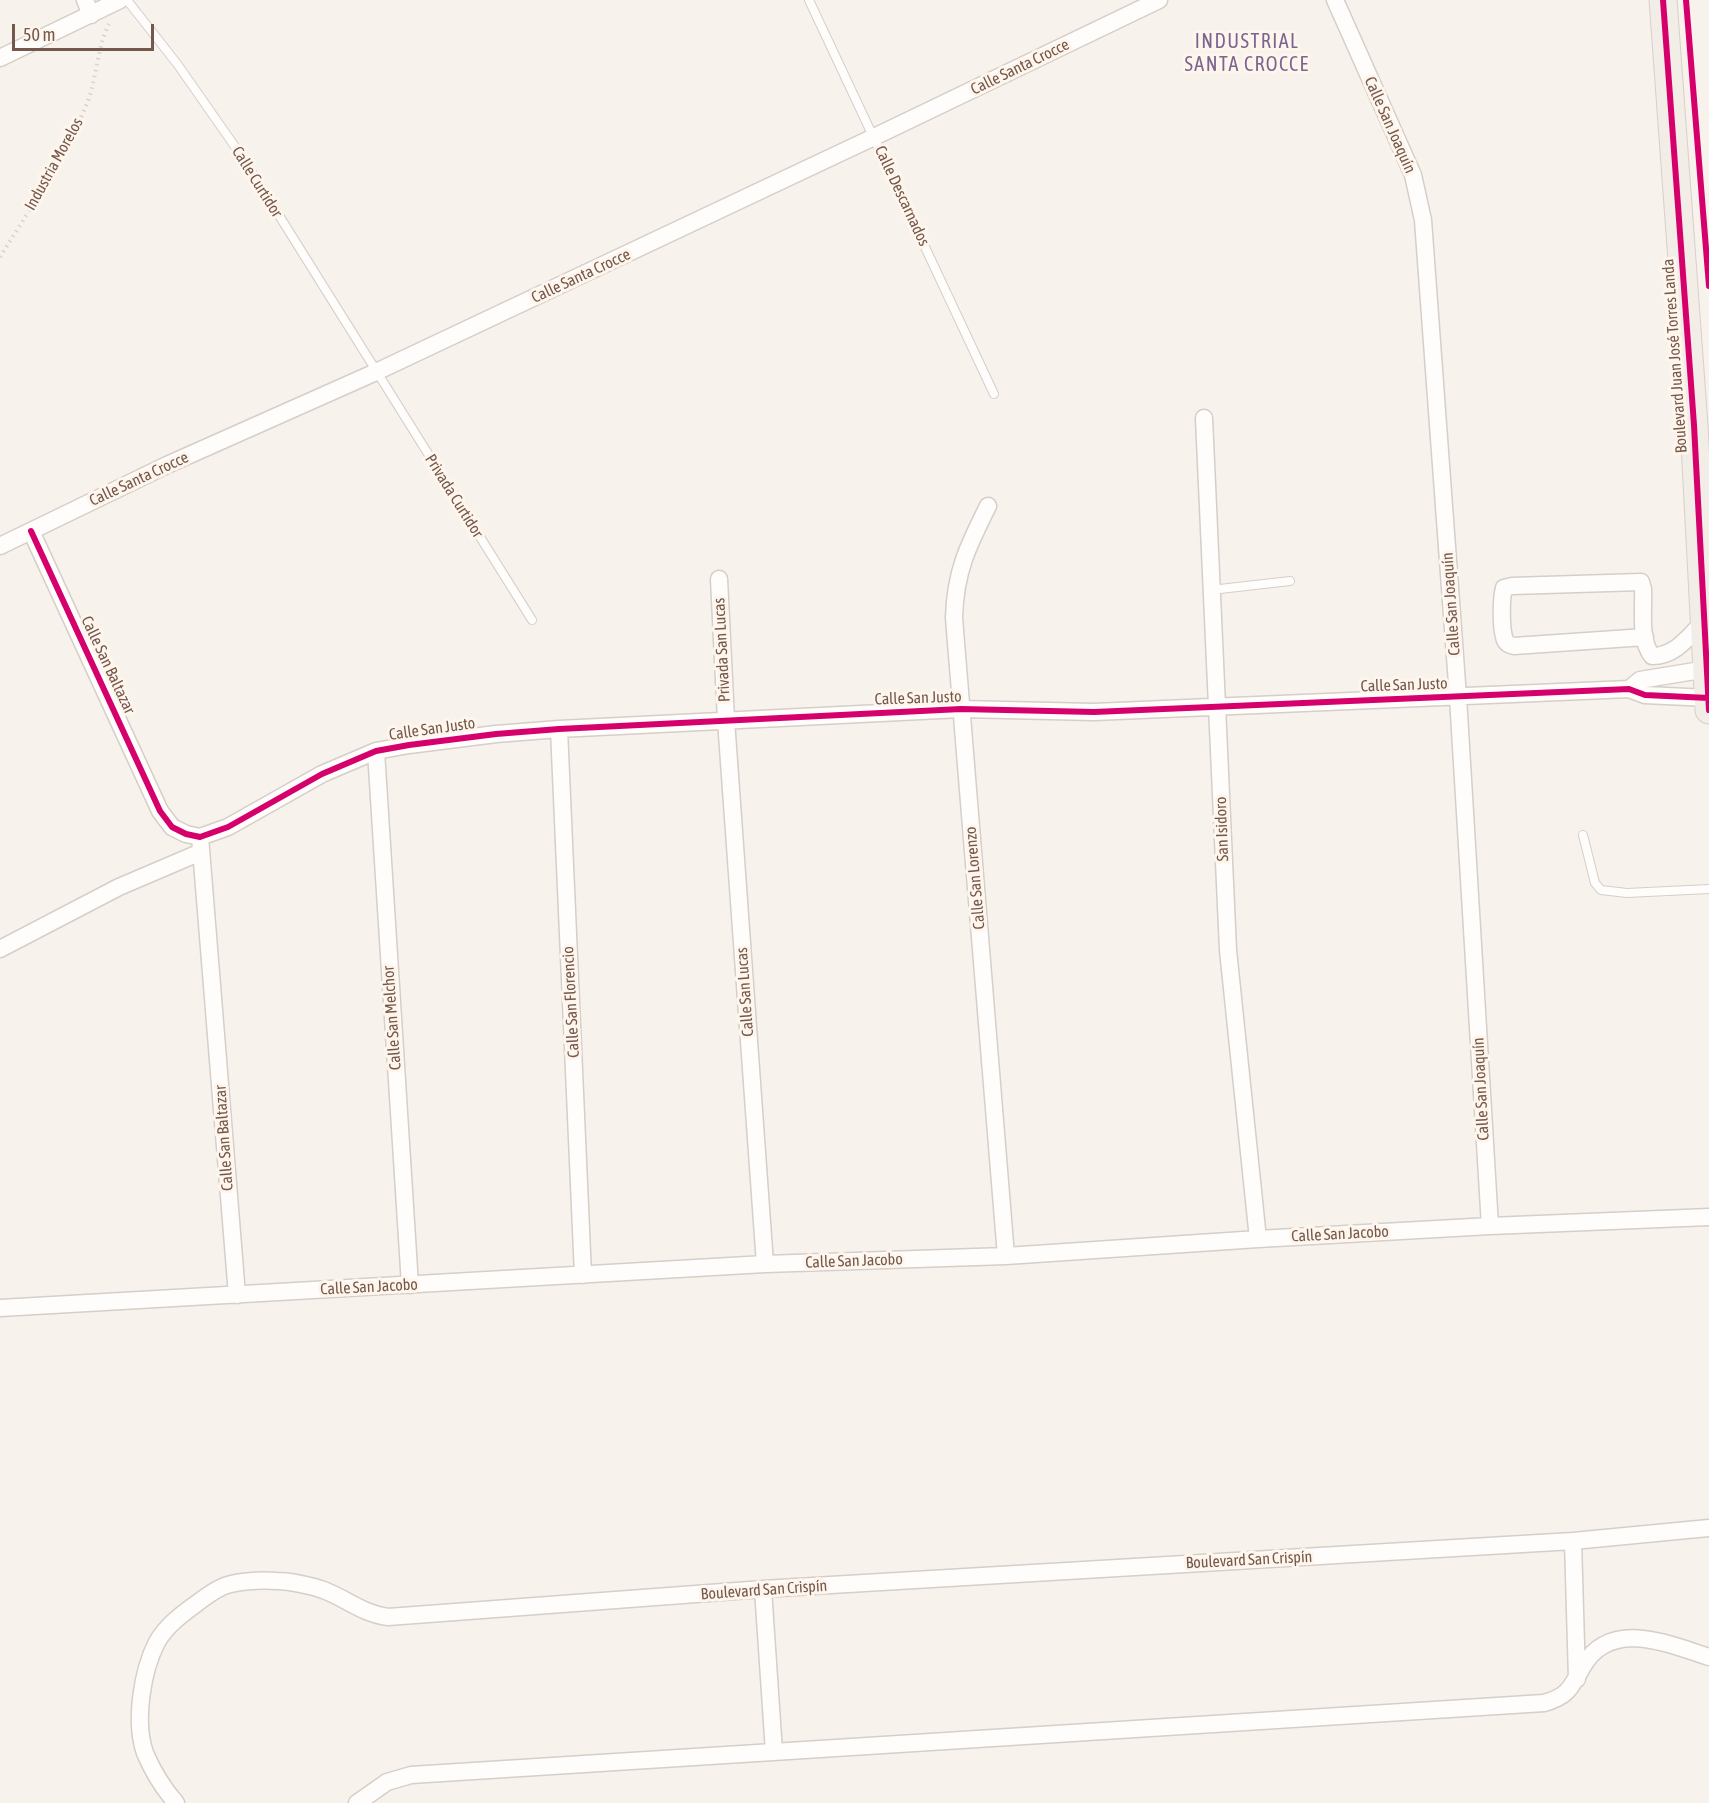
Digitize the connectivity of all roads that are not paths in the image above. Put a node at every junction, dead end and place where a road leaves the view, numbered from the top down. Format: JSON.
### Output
{"nodes":[{"id":1,"x":127,"y":0,"type":"edge"},
{"id":2,"x":808,"y":0,"type":"edge"},
{"id":3,"x":1159,"y":0,"type":"edge"},
{"id":4,"x":1335,"y":0,"type":"edge"},
{"id":5,"x":1663,"y":0,"type":"edge"},
{"id":6,"x":88,"y":7,"type":"edge"},
{"id":7,"x":116,"y":8,"type":"edge"},
{"id":8,"x":0,"y":58,"type":"edge"},
{"id":9,"x":874,"y":137,"type":"junction"},
{"id":10,"x":376,"y":372,"type":"junction"},
{"id":11,"x":994,"y":394,"type":"dead end"},
{"id":12,"x":1204,"y":418,"type":"dead end"},
{"id":13,"x":988,"y":506,"type":"dead end"},
{"id":14,"x":31,"y":531,"type":"junction"},
{"id":15,"x":0,"y":546,"type":"edge"},
{"id":16,"x":718,"y":579,"type":"dead end"},
{"id":17,"x":1290,"y":581,"type":"dead end"},
{"id":18,"x":1211,"y":590,"type":"junction"},
{"id":19,"x":532,"y":620,"type":"dead end"},
{"id":20,"x":1705,"y":620,"type":"junction"},
{"id":21,"x":1645,"y":637,"type":"junction"},
{"id":22,"x":1707,"y":669,"type":"junction"},
{"id":23,"x":1629,"y":689,"type":"junction"},
{"id":24,"x":1458,"y":697,"type":"junction"},
{"id":25,"x":1708,"y":698,"type":"edge"},
{"id":26,"x":1217,"y":707,"type":"junction"},
{"id":27,"x":961,"y":709,"type":"junction"},
{"id":28,"x":1709,"y":710,"type":"edge"},
{"id":29,"x":726,"y":720,"type":"junction"},
{"id":30,"x":559,"y":729,"type":"junction"},
{"id":31,"x":376,"y":751,"type":"junction"},
{"id":32,"x":1583,"y":835,"type":"dead end"},
{"id":33,"x":201,"y":844,"type":"junction"},
{"id":34,"x":1709,"y":889,"type":"edge"},
{"id":35,"x":0,"y":949,"type":"edge"},
{"id":36,"x":1709,"y":1217,"type":"edge"},
{"id":37,"x":1490,"y":1226,"type":"junction"},
{"id":38,"x":1258,"y":1239,"type":"junction"},
{"id":39,"x":1006,"y":1256,"type":"junction"},
{"id":40,"x":765,"y":1264,"type":"junction"},
{"id":41,"x":583,"y":1275,"type":"junction"},
{"id":42,"x":410,"y":1285,"type":"junction"},
{"id":43,"x":237,"y":1295,"type":"junction"},
{"id":44,"x":0,"y":1308,"type":"edge"},
{"id":45,"x":1709,"y":1528,"type":"edge"},
{"id":46,"x":1573,"y":1541,"type":"junction"},
{"id":47,"x":763,"y":1589,"type":"junction"},
{"id":48,"x":1709,"y":1657,"type":"edge"},
{"id":49,"x":1577,"y":1680,"type":"junction"},
{"id":50,"x":774,"y":1752,"type":"junction"},
{"id":51,"x":176,"y":1803,"type":"edge"},
{"id":52,"x":357,"y":1803,"type":"edge"}],
"edges":[{"from":1,"to":10,"type":"lane","name":"Calle Curtidor"},
{"from":2,"to":9,"type":"lane","name":"Calle Descarnados"},
{"from":3,"to":9,"type":"street","name":"Calle Santa Crocce"},
{"from":4,"to":24,"type":"street","name":"Calle San Joaquín"},
{"from":5,"to":20,"type":"main road","name":"Boulevard Juan José Torres Landa"},
{"from":6,"to":7,"type":"street"},
{"from":6,"to":8,"type":"street"},
{"from":9,"to":10,"type":"street","name":"Calle Santa Crocce"},
{"from":9,"to":11,"type":"lane","name":"Calle Descarnados"},
{"from":10,"to":14,"type":"street","name":"Calle Santa Crocce"},
{"from":10,"to":19,"type":"lane","name":"Privada Curtidor"},
{"from":12,"to":18,"type":"street","name":"San Isidoro"},
{"from":13,"to":27,"type":"street","name":"Calle San Lorenzo"},
{"from":14,"to":15,"type":"street","name":"Calle Santa Crocce"},
{"from":14,"to":33,"type":"street","name":"Calle San Baltazar"},
{"from":16,"to":29,"type":"street","name":"Privada San Lucas"},
{"from":17,"to":18,"type":"lane"},
{"from":18,"to":26,"type":"street","name":"San Isidoro"},
{"from":20,"to":21,"type":"street"},
{"from":20,"to":22,"type":"main road","name":"Boulevard Juan José Torres Landa"},
{"from":21,"to":21,"type":"street"},
{"from":22,"to":23,"type":"street","name":"Calle San Justo"},
{"from":22,"to":25,"type":"main road","name":"Boulevard Juan José Torres Landa"},
{"from":23,"to":24,"type":"street","name":"Calle San Justo"},
{"from":23,"to":25,"type":"street","name":"Calle San Justo"},
{"from":24,"to":26,"type":"street","name":"Calle San Justo"},
{"from":24,"to":37,"type":"street","name":"Calle San Joaquín"},
{"from":25,"to":28,"type":"main road","name":"Boulevard Juan José Torres Landa"},
{"from":26,"to":27,"type":"street","name":"Calle San Justo"},
{"from":26,"to":38,"type":"street","name":"San Isidoro"},
{"from":27,"to":29,"type":"street","name":"Calle San Justo"},
{"from":27,"to":39,"type":"street","name":"Calle San Lorenzo"},
{"from":29,"to":30,"type":"street","name":"Calle San Justo"},
{"from":29,"to":40,"type":"street","name":"Calle San Lucas"},
{"from":30,"to":31,"type":"street","name":"Calle San Justo"},
{"from":30,"to":41,"type":"street","name":"Calle San Florencio"},
{"from":31,"to":33,"type":"street","name":"Calle San Justo"},
{"from":31,"to":42,"type":"street","name":"Calle San Melchor"},
{"from":32,"to":34,"type":"lane"},
{"from":33,"to":35,"type":"street","name":"Calle San Justo"},
{"from":33,"to":43,"type":"street","name":"Calle San Baltazar"},
{"from":36,"to":37,"type":"street","name":"Calle San Jacobo"},
{"from":37,"to":38,"type":"street","name":"Calle San Jacobo"},
{"from":38,"to":39,"type":"street","name":"Calle San Jacobo"},
{"from":39,"to":40,"type":"street","name":"Calle San Jacobo"},
{"from":40,"to":41,"type":"street","name":"Calle San Jacobo"},
{"from":41,"to":42,"type":"street","name":"Calle San Jacobo"},
{"from":42,"to":43,"type":"street","name":"Calle San Jacobo"},
{"from":43,"to":44,"type":"street","name":"Calle San Jacobo"},
{"from":45,"to":46,"type":"street","name":"Boulevard San Crispín"},
{"from":46,"to":47,"type":"street","name":"Boulevard San Crispín"},
{"from":46,"to":49,"type":"street"},
{"from":47,"to":50,"type":"street"},
{"from":47,"to":51,"type":"street","name":"Boulevard San Crispín"},
{"from":48,"to":49,"type":"street"},
{"from":49,"to":50,"type":"street"},
{"from":50,"to":52,"type":"street"}]}
